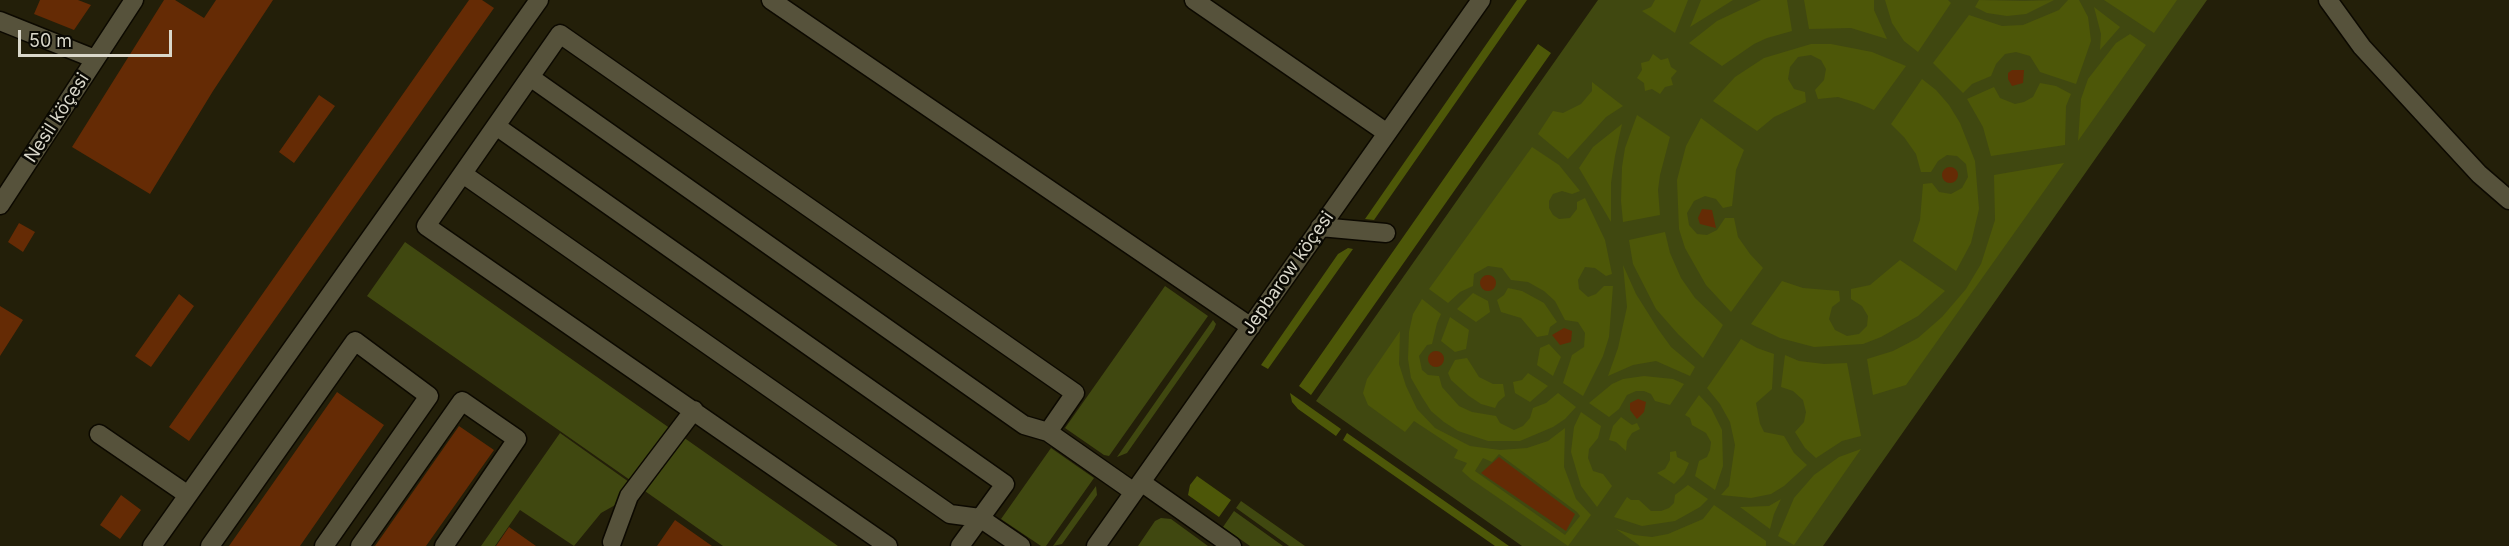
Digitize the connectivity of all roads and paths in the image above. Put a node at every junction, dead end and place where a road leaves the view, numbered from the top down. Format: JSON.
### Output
{"nodes":[{"id":1,"x":134,"y":0,"type":"edge"},
{"id":2,"x":539,"y":0,"type":"edge"},
{"id":3,"x":771,"y":0,"type":"edge"},
{"id":4,"x":1194,"y":0,"type":"edge"},
{"id":5,"x":1481,"y":0,"type":"edge"},
{"id":6,"x":2328,"y":0,"type":"edge"},
{"id":7,"x":0,"y":21,"type":"edge"},
{"id":8,"x":95,"y":59,"type":"junction"},
{"id":9,"x":530,"y":77,"type":"junction"},
{"id":10,"x":496,"y":126,"type":"junction"},
{"id":11,"x":1387,"y":133,"type":"junction"},
{"id":12,"x":463,"y":174,"type":"junction"},
{"id":13,"x":2509,"y":200,"type":"edge"},
{"id":14,"x":0,"y":205,"type":"edge"},
{"id":15,"x":1320,"y":227,"type":"junction"},
{"id":16,"x":1386,"y":233,"type":"dead end"},
{"id":17,"x":1251,"y":327,"type":"junction"},
{"id":18,"x":694,"y":410,"type":"junction"},
{"id":19,"x":1048,"y":432,"type":"junction"},
{"id":20,"x":99,"y":434,"type":"dead end"},
{"id":21,"x":1138,"y":487,"type":"junction"},
{"id":22,"x":188,"y":495,"type":"junction"},
{"id":23,"x":980,"y":518,"type":"junction"},
{"id":24,"x":613,"y":545,"type":"edge"},
{"id":25,"x":152,"y":546,"type":"edge"},
{"id":26,"x":210,"y":546,"type":"edge"},
{"id":27,"x":324,"y":546,"type":"edge"},
{"id":28,"x":360,"y":546,"type":"edge"},
{"id":29,"x":444,"y":546,"type":"edge"},
{"id":30,"x":888,"y":546,"type":"edge"},
{"id":31,"x":960,"y":546,"type":"edge"},
{"id":32,"x":1021,"y":546,"type":"edge"},
{"id":33,"x":1096,"y":546,"type":"edge"},
{"id":34,"x":1232,"y":546,"type":"edge"}],
"edges":[{"from":1,"to":8,"type":"street","name":"Nesil köçesi"},
{"from":2,"to":22,"type":"street"},
{"from":3,"to":17,"type":"street"},
{"from":4,"to":11,"type":"street"},
{"from":5,"to":11,"type":"street","name":"Jepbarow köçesi"},
{"from":6,"to":13,"type":"street"},
{"from":7,"to":8,"type":"street"},
{"from":8,"to":14,"type":"street","name":"Nesil köçesi"},
{"from":9,"to":10,"type":"street"},
{"from":9,"to":19,"type":"street"},
{"from":9,"to":19,"type":"street"},
{"from":10,"to":12,"type":"street"},
{"from":10,"to":23,"type":"street"},
{"from":11,"to":15,"type":"street","name":"Jepbarow köçesi"},
{"from":12,"to":18,"type":"street"},
{"from":12,"to":23,"type":"street"},
{"from":15,"to":16,"type":"street"},
{"from":15,"to":17,"type":"street","name":"Jepbarow köçesi"},
{"from":17,"to":21,"type":"street","name":"Jepbarow köçesi"},
{"from":18,"to":24,"type":"street"},
{"from":18,"to":30,"type":"street"},
{"from":19,"to":21,"type":"street"},
{"from":20,"to":22,"type":"street"},
{"from":21,"to":33,"type":"street","name":"Jepbarow köçesi"},
{"from":21,"to":34,"type":"street"},
{"from":22,"to":25,"type":"street"},
{"from":23,"to":31,"type":"street"},
{"from":23,"to":32,"type":"street"},
{"from":26,"to":27,"type":"street"},
{"from":28,"to":29,"type":"street"}]}
